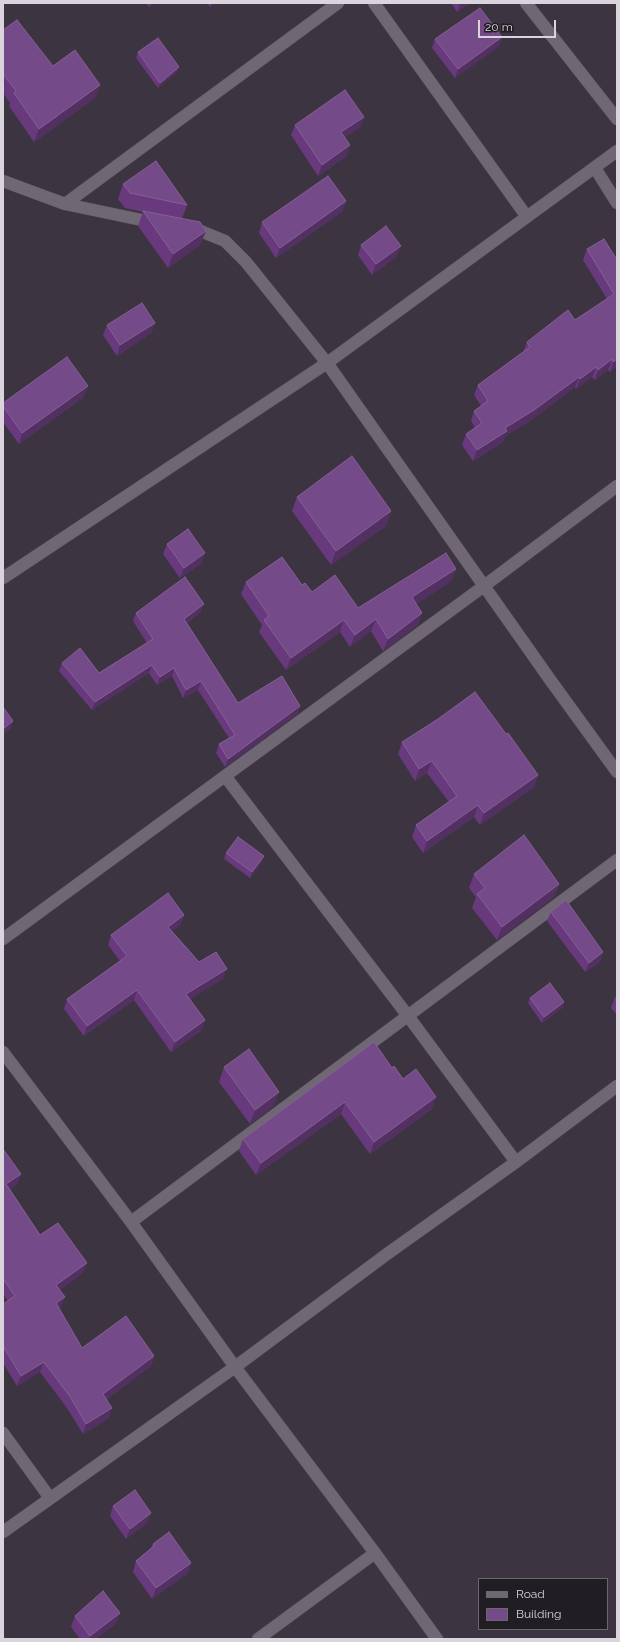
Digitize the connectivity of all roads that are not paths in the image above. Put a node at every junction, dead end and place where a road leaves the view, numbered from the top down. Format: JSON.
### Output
{"nodes":[{"id":1,"x":338,"y":3,"type":"edge"},
{"id":2,"x":374,"y":3,"type":"edge"},
{"id":3,"x":526,"y":3,"type":"edge"},
{"id":4,"x":617,"y":119,"type":"edge"},
{"id":5,"x":617,"y":151,"type":"edge"},
{"id":6,"x":595,"y":168,"type":"junction"},
{"id":7,"x":3,"y":181,"type":"edge"},
{"id":8,"x":617,"y":203,"type":"edge"},
{"id":9,"x":66,"y":204,"type":"junction"},
{"id":10,"x":527,"y":217,"type":"junction"},
{"id":11,"x":327,"y":364,"type":"junction"},
{"id":12,"x":617,"y":486,"type":"edge"},
{"id":13,"x":3,"y":578,"type":"edge"},
{"id":14,"x":484,"y":586,"type":"junction"},
{"id":15,"x":617,"y":772,"type":"edge"},
{"id":16,"x":225,"y":776,"type":"junction"},
{"id":17,"x":617,"y":860,"type":"edge"},
{"id":18,"x":3,"y":939,"type":"edge"},
{"id":19,"x":408,"y":1016,"type":"junction"},
{"id":20,"x":3,"y":1052,"type":"edge"},
{"id":21,"x":617,"y":1086,"type":"edge"},
{"id":22,"x":516,"y":1162,"type":"junction"},
{"id":23,"x":131,"y":1222,"type":"junction"},
{"id":24,"x":235,"y":1367,"type":"junction"},
{"id":25,"x":3,"y":1433,"type":"edge"},
{"id":26,"x":50,"y":1498,"type":"junction"},
{"id":27,"x":3,"y":1532,"type":"edge"},
{"id":28,"x":375,"y":1553,"type":"junction"},
{"id":29,"x":258,"y":1639,"type":"edge"},
{"id":30,"x":436,"y":1639,"type":"edge"}],
"edges":[{"from":1,"to":9,"type":"street"},
{"from":2,"to":10,"type":"street"},
{"from":3,"to":4,"type":"street"},
{"from":5,"to":6,"type":"street"},
{"from":6,"to":8,"type":"street"},
{"from":6,"to":10,"type":"street"},
{"from":7,"to":9,"type":"street"},
{"from":9,"to":11,"type":"street"},
{"from":10,"to":11,"type":"street"},
{"from":11,"to":13,"type":"street"},
{"from":11,"to":14,"type":"street"},
{"from":12,"to":14,"type":"street"},
{"from":14,"to":15,"type":"street"},
{"from":14,"to":16,"type":"street"},
{"from":16,"to":18,"type":"street"},
{"from":16,"to":19,"type":"street"},
{"from":17,"to":19,"type":"street"},
{"from":19,"to":22,"type":"street"},
{"from":19,"to":23,"type":"street"},
{"from":20,"to":23,"type":"street"},
{"from":21,"to":22,"type":"street"},
{"from":22,"to":24,"type":"street"},
{"from":23,"to":24,"type":"street"},
{"from":24,"to":26,"type":"street"},
{"from":24,"to":28,"type":"street"},
{"from":25,"to":26,"type":"street"},
{"from":26,"to":27,"type":"street"},
{"from":28,"to":29,"type":"street"},
{"from":28,"to":30,"type":"street"}]}
